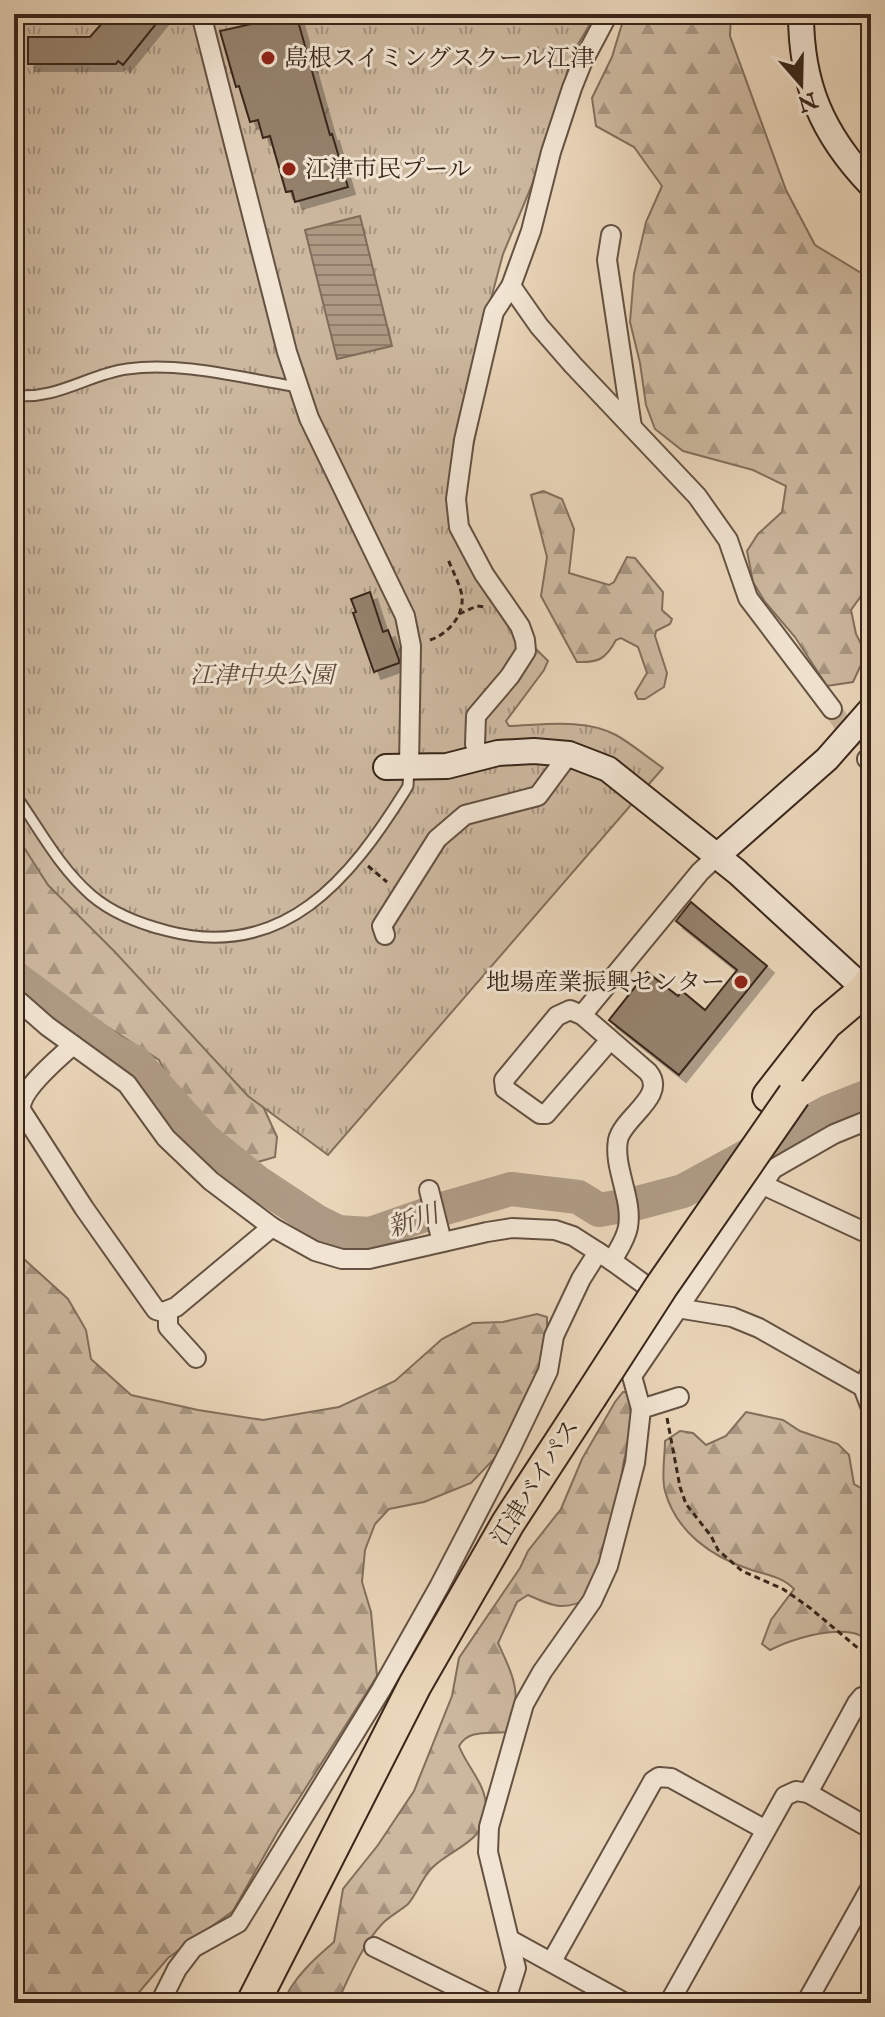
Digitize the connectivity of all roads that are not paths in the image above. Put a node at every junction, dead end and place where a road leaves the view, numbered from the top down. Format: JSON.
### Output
{"nodes":[{"id":1,"x":201,"y":14,"type":"edge"},
{"id":2,"x":608,"y":14,"type":"edge"},
{"id":3,"x":801,"y":14,"type":"edge"},
{"id":4,"x":871,"y":185,"type":"edge"},
{"id":5,"x":611,"y":235,"type":"dead end"},
{"id":6,"x":511,"y":286,"type":"junction"},
{"id":7,"x":299,"y":387,"type":"junction"},
{"id":8,"x":14,"y":395,"type":"edge"},
{"id":9,"x":632,"y":427,"type":"junction"},
{"id":10,"x":832,"y":709,"type":"tunnel mouth"},
{"id":11,"x":871,"y":709,"type":"edge"},
{"id":12,"x":569,"y":754,"type":"junction"},
{"id":13,"x":479,"y":757,"type":"junction"},
{"id":14,"x":398,"y":767,"type":"junction"},
{"id":15,"x":14,"y":793,"type":"edge"},
{"id":16,"x":717,"y":856,"type":"junction"},
{"id":17,"x":385,"y":935,"type":"dead end"},
{"id":18,"x":869,"y":989,"type":"edge"},
{"id":19,"x":14,"y":997,"type":"edge"},
{"id":20,"x":582,"y":1015,"type":"junction"},
{"id":21,"x":610,"y":1040,"type":"junction"},
{"id":22,"x":73,"y":1045,"type":"junction"},
{"id":23,"x":871,"y":1119,"type":"edge"},
{"id":24,"x":761,"y":1184,"type":"junction"},
{"id":25,"x":430,"y":1196,"type":"dead end"},
{"id":26,"x":272,"y":1227,"type":"junction"},
{"id":27,"x":440,"y":1235,"type":"junction"},
{"id":28,"x":871,"y":1235,"type":"edge"},
{"id":29,"x":605,"y":1256,"type":"junction"},
{"id":30,"x":677,"y":1308,"type":"junction"},
{"id":31,"x":168,"y":1312,"type":"junction"},
{"id":32,"x":196,"y":1358,"type":"dead end"},
{"id":33,"x":867,"y":1379,"type":"edge"},
{"id":34,"x":670,"y":1400,"type":"road end"},
{"id":35,"x":871,"y":1408,"type":"edge"},
{"id":36,"x":641,"y":1409,"type":"junction"},
{"id":37,"x":871,"y":1694,"type":"edge"},
{"id":38,"x":808,"y":1793,"type":"junction"},
{"id":39,"x":764,"y":1829,"type":"junction"},
{"id":40,"x":871,"y":1829,"type":"edge"},
{"id":41,"x":871,"y":1887,"type":"edge"},
{"id":42,"x":512,"y":1941,"type":"junction"},
{"id":43,"x":374,"y":1947,"type":"dead end"},
{"id":44,"x":552,"y":1961,"type":"junction"},
{"id":45,"x":160,"y":2003,"type":"edge"},
{"id":46,"x":253,"y":2003,"type":"edge"},
{"id":47,"x":488,"y":2003,"type":"edge"},
{"id":48,"x":505,"y":2003,"type":"edge"},
{"id":49,"x":625,"y":2003,"type":"edge"},
{"id":50,"x":669,"y":2003,"type":"edge"},
{"id":51,"x":806,"y":2003,"type":"edge"}],
"edges":[{"from":1,"to":7,"type":"street"},
{"from":2,"to":6,"type":"street"},
{"from":3,"to":4,"type":"street"},
{"from":5,"to":9,"type":"street"},
{"from":6,"to":9,"type":"street"},
{"from":6,"to":13,"type":"street"},
{"from":7,"to":8,"type":"lane"},
{"from":7,"to":14,"type":"street"},
{"from":9,"to":10,"type":"street"},
{"from":11,"to":16,"type":"street"},
{"from":12,"to":13,"type":"street"},
{"from":12,"to":16,"type":"street"},
{"from":12,"to":17,"type":"street"},
{"from":13,"to":14,"type":"street"},
{"from":14,"to":15,"type":"lane"},
{"from":16,"to":18,"type":"street"},
{"from":16,"to":20,"type":"street"},
{"from":18,"to":46,"type":"highway","name":"江津バイパス","bridge":true},
{"from":19,"to":22,"type":"street"},
{"from":20,"to":21,"type":"street"},
{"from":20,"to":21,"type":"street"},
{"from":21,"to":29,"type":"street"},
{"from":22,"to":26,"type":"street"},
{"from":22,"to":31,"type":"street"},
{"from":23,"to":24,"type":"street"},
{"from":24,"to":28,"type":"street"},
{"from":24,"to":30,"type":"street"},
{"from":25,"to":27,"type":"street"},
{"from":26,"to":27,"type":"street"},
{"from":26,"to":31,"type":"street"},
{"from":27,"to":29,"type":"street"},
{"from":29,"to":30,"type":"street"},
{"from":29,"to":45,"type":"street"},
{"from":30,"to":33,"type":"street"},
{"from":30,"to":36,"type":"street"},
{"from":31,"to":32,"type":"street"},
{"from":33,"to":35,"type":"street"},
{"from":34,"to":36,"type":"street"},
{"from":36,"to":42,"type":"street"},
{"from":37,"to":38,"type":"street"},
{"from":38,"to":39,"type":"street"},
{"from":38,"to":40,"type":"street"},
{"from":39,"to":44,"type":"street"},
{"from":39,"to":50,"type":"street"},
{"from":41,"to":51,"type":"street"},
{"from":42,"to":44,"type":"street"},
{"from":42,"to":48,"type":"street"},
{"from":43,"to":47,"type":"street"},
{"from":44,"to":49,"type":"street"}]}
